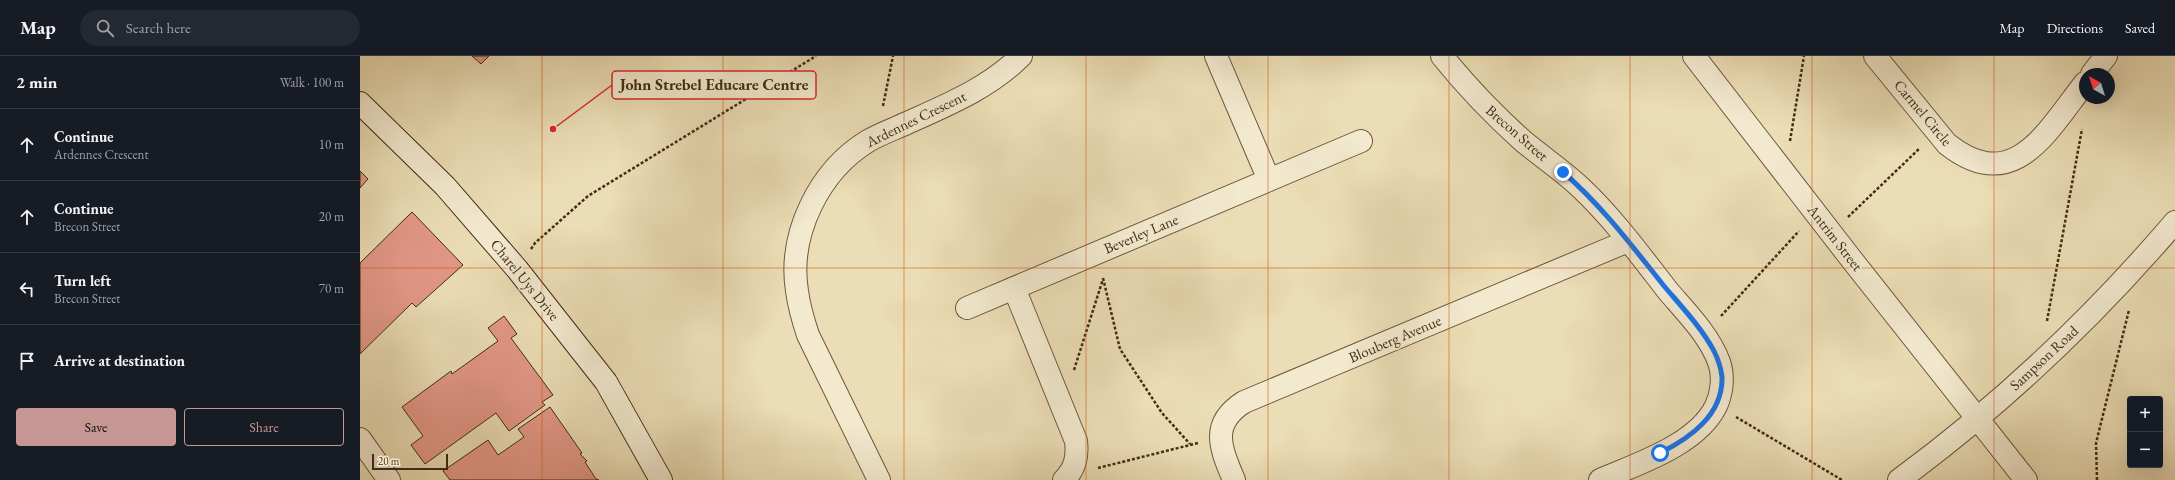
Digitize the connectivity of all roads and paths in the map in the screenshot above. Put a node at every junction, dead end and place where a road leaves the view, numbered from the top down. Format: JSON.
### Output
{"nodes":[{"id":1,"x":816,"y":56,"type":"edge"},
{"id":2,"x":893,"y":56,"type":"edge"},
{"id":3,"x":1021,"y":56,"type":"edge"},
{"id":4,"x":1216,"y":56,"type":"edge"},
{"id":5,"x":1442,"y":56,"type":"edge"},
{"id":6,"x":1694,"y":56,"type":"edge"},
{"id":7,"x":1804,"y":56,"type":"edge"},
{"id":8,"x":1875,"y":56,"type":"edge"},
{"id":9,"x":2106,"y":56,"type":"edge"},
{"id":10,"x":2097,"y":68,"type":"edge"},
{"id":11,"x":2079,"y":91,"type":"edge"},
{"id":12,"x":360,"y":103,"type":"edge"},
{"id":13,"x":2083,"y":122,"type":"dead end"},
{"id":14,"x":1936,"y":133,"type":"junction"},
{"id":15,"x":869,"y":140,"type":"junction"},
{"id":16,"x":1361,"y":141,"type":"dead end"},
{"id":17,"x":1779,"y":166,"type":"junction"},
{"id":18,"x":1269,"y":180,"type":"junction"},
{"id":19,"x":1815,"y":213,"type":"junction"},
{"id":20,"x":2175,"y":222,"type":"edge"},
{"id":21,"x":1831,"y":234,"type":"junction"},
{"id":22,"x":1628,"y":241,"type":"junction"},
{"id":23,"x":1097,"y":253,"type":"junction"},
{"id":24,"x":517,"y":269,"type":"junction"},
{"id":25,"x":1103,"y":278,"type":"junction"},
{"id":26,"x":1014,"y":288,"type":"junction"},
{"id":27,"x":2130,"y":306,"type":"dead end"},
{"id":28,"x":967,"y":308,"type":"dead end"},
{"id":29,"x":2046,"y":326,"type":"dead end"},
{"id":30,"x":1703,"y":336,"type":"junction"},
{"id":31,"x":1059,"y":398,"type":"junction"},
{"id":32,"x":1710,"y":414,"type":"junction"},
{"id":33,"x":1977,"y":418,"type":"junction"},
{"id":34,"x":360,"y":439,"type":"edge"},
{"id":35,"x":1221,"y":440,"type":"junction"},
{"id":36,"x":1190,"y":444,"type":"junction"},
{"id":37,"x":1066,"y":478,"type":"edge"},
{"id":38,"x":389,"y":480,"type":"edge"},
{"id":39,"x":660,"y":480,"type":"edge"},
{"id":40,"x":879,"y":480,"type":"edge"},
{"id":41,"x":1234,"y":480,"type":"edge"},
{"id":42,"x":1600,"y":480,"type":"edge"},
{"id":43,"x":1842,"y":480,"type":"edge"},
{"id":44,"x":1899,"y":480,"type":"edge"},
{"id":45,"x":2026,"y":480,"type":"edge"},
{"id":46,"x":2097,"y":480,"type":"edge"}],
"edges":[{"from":1,"to":24,"type":"path"},
{"from":2,"to":15,"type":"path"},
{"from":3,"to":15,"type":"street","name":"Ardennes Crescent"},
{"from":4,"to":18,"type":"street"},
{"from":5,"to":22,"type":"street","name":"Brecon Street"},
{"from":6,"to":17,"type":"street","name":"Antrim Street"},
{"from":7,"to":17,"type":"path"},
{"from":8,"to":14,"type":"street","name":"Carmel Circle"},
{"from":9,"to":10,"type":"street"},
{"from":11,"to":14,"type":"street","name":"Carmel Circle"},
{"from":12,"to":24,"type":"street","name":"Charel Uys Drive"},
{"from":13,"to":29,"type":"path"},
{"from":14,"to":21,"type":"path"},
{"from":15,"to":40,"type":"street","name":"Ardennes Crescent"},
{"from":16,"to":18,"type":"street","name":"Beverley Lane"},
{"from":17,"to":19,"type":"street","name":"Antrim Street"},
{"from":18,"to":23,"type":"street","name":"Beverley Lane"},
{"from":19,"to":21,"type":"street","name":"Antrim Street"},
{"from":19,"to":30,"type":"path"},
{"from":20,"to":33,"type":"street","name":"Sampson Road"},
{"from":21,"to":33,"type":"street","name":"Antrim Street"},
{"from":22,"to":30,"type":"street","name":"Brecon Street"},
{"from":22,"to":35,"type":"street","name":"Blouberg Avenue"},
{"from":23,"to":25,"type":"path"},
{"from":23,"to":26,"type":"street","name":"Beverley Lane"},
{"from":24,"to":39,"type":"street","name":"Charel Uys Drive"},
{"from":25,"to":31,"type":"path"},
{"from":25,"to":36,"type":"path"},
{"from":26,"to":28,"type":"street","name":"Beverley Lane"},
{"from":26,"to":31,"type":"street"},
{"from":27,"to":46,"type":"path"},
{"from":30,"to":32,"type":"street","name":"Brecon Street"},
{"from":31,"to":37,"type":"street"},
{"from":32,"to":42,"type":"street"},
{"from":32,"to":43,"type":"path"},
{"from":33,"to":44,"type":"street","name":"Sampson Road"},
{"from":33,"to":45,"type":"street","name":"Antrim Street"},
{"from":34,"to":38,"type":"street"},
{"from":35,"to":36,"type":"path"},
{"from":35,"to":41,"type":"street","name":"Blouberg Avenue"},
{"from":36,"to":37,"type":"path"}]}
